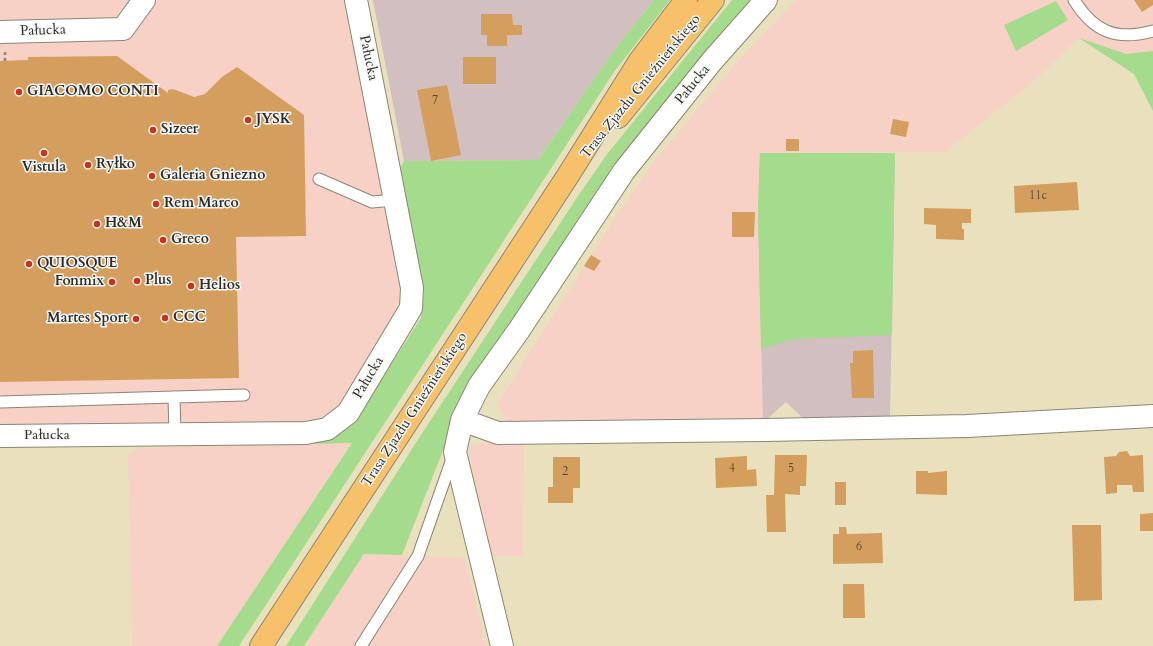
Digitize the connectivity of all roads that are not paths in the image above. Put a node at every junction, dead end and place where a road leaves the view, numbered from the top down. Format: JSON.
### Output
{"nodes":[{"id":1,"x":144,"y":0,"type":"edge"},
{"id":2,"x":356,"y":0,"type":"edge"},
{"id":3,"x":686,"y":0,"type":"edge"},
{"id":4,"x":713,"y":0,"type":"edge"},
{"id":5,"x":766,"y":0,"type":"edge"},
{"id":6,"x":1074,"y":0,"type":"edge"},
{"id":7,"x":1153,"y":31,"type":"edge"},
{"id":8,"x":0,"y":32,"type":"edge"},
{"id":9,"x":569,"y":174,"type":"junction"},
{"id":10,"x":319,"y":179,"type":"dead end"},
{"id":11,"x":396,"y":200,"type":"junction"},
{"id":12,"x":244,"y":395,"type":"dead end"},
{"id":13,"x":174,"y":397,"type":"junction"},
{"id":14,"x":0,"y":402,"type":"edge"},
{"id":15,"x":1153,"y":416,"type":"edge"},
{"id":16,"x":462,"y":420,"type":"junction"},
{"id":17,"x":175,"y":435,"type":"junction"},
{"id":18,"x":0,"y":436,"type":"edge"},
{"id":19,"x":455,"y":452,"type":"junction"},
{"id":20,"x":261,"y":646,"type":"edge"},
{"id":21,"x":361,"y":646,"type":"edge"},
{"id":22,"x":502,"y":646,"type":"edge"}],
"edges":[{"from":1,"to":8,"type":"street","name":"Pałucka"},
{"from":2,"to":11,"type":"street","name":"Pałucka"},
{"from":3,"to":9,"type":"main road","name":"Trasa Zjazdu Gnieźnieńskiego"},
{"from":4,"to":9,"type":"main road","name":"Trasa Zjazdu Gnieźnieńskiego"},
{"from":5,"to":16,"type":"street","name":"Pałucka"},
{"from":6,"to":7,"type":"lane"},
{"from":9,"to":20,"type":"main road","name":"Trasa Zjazdu Gnieźnieńskiego"},
{"from":10,"to":11,"type":"lane"},
{"from":11,"to":17,"type":"street","name":"Pałucka"},
{"from":12,"to":13,"type":"lane"},
{"from":13,"to":14,"type":"lane"},
{"from":13,"to":17,"type":"lane"},
{"from":15,"to":16,"type":"street"},
{"from":16,"to":19,"type":"street","name":"Pałucka"},
{"from":17,"to":18,"type":"street","name":"Pałucka"},
{"from":19,"to":21,"type":"lane"},
{"from":19,"to":22,"type":"street","name":"Pałucka"}]}
